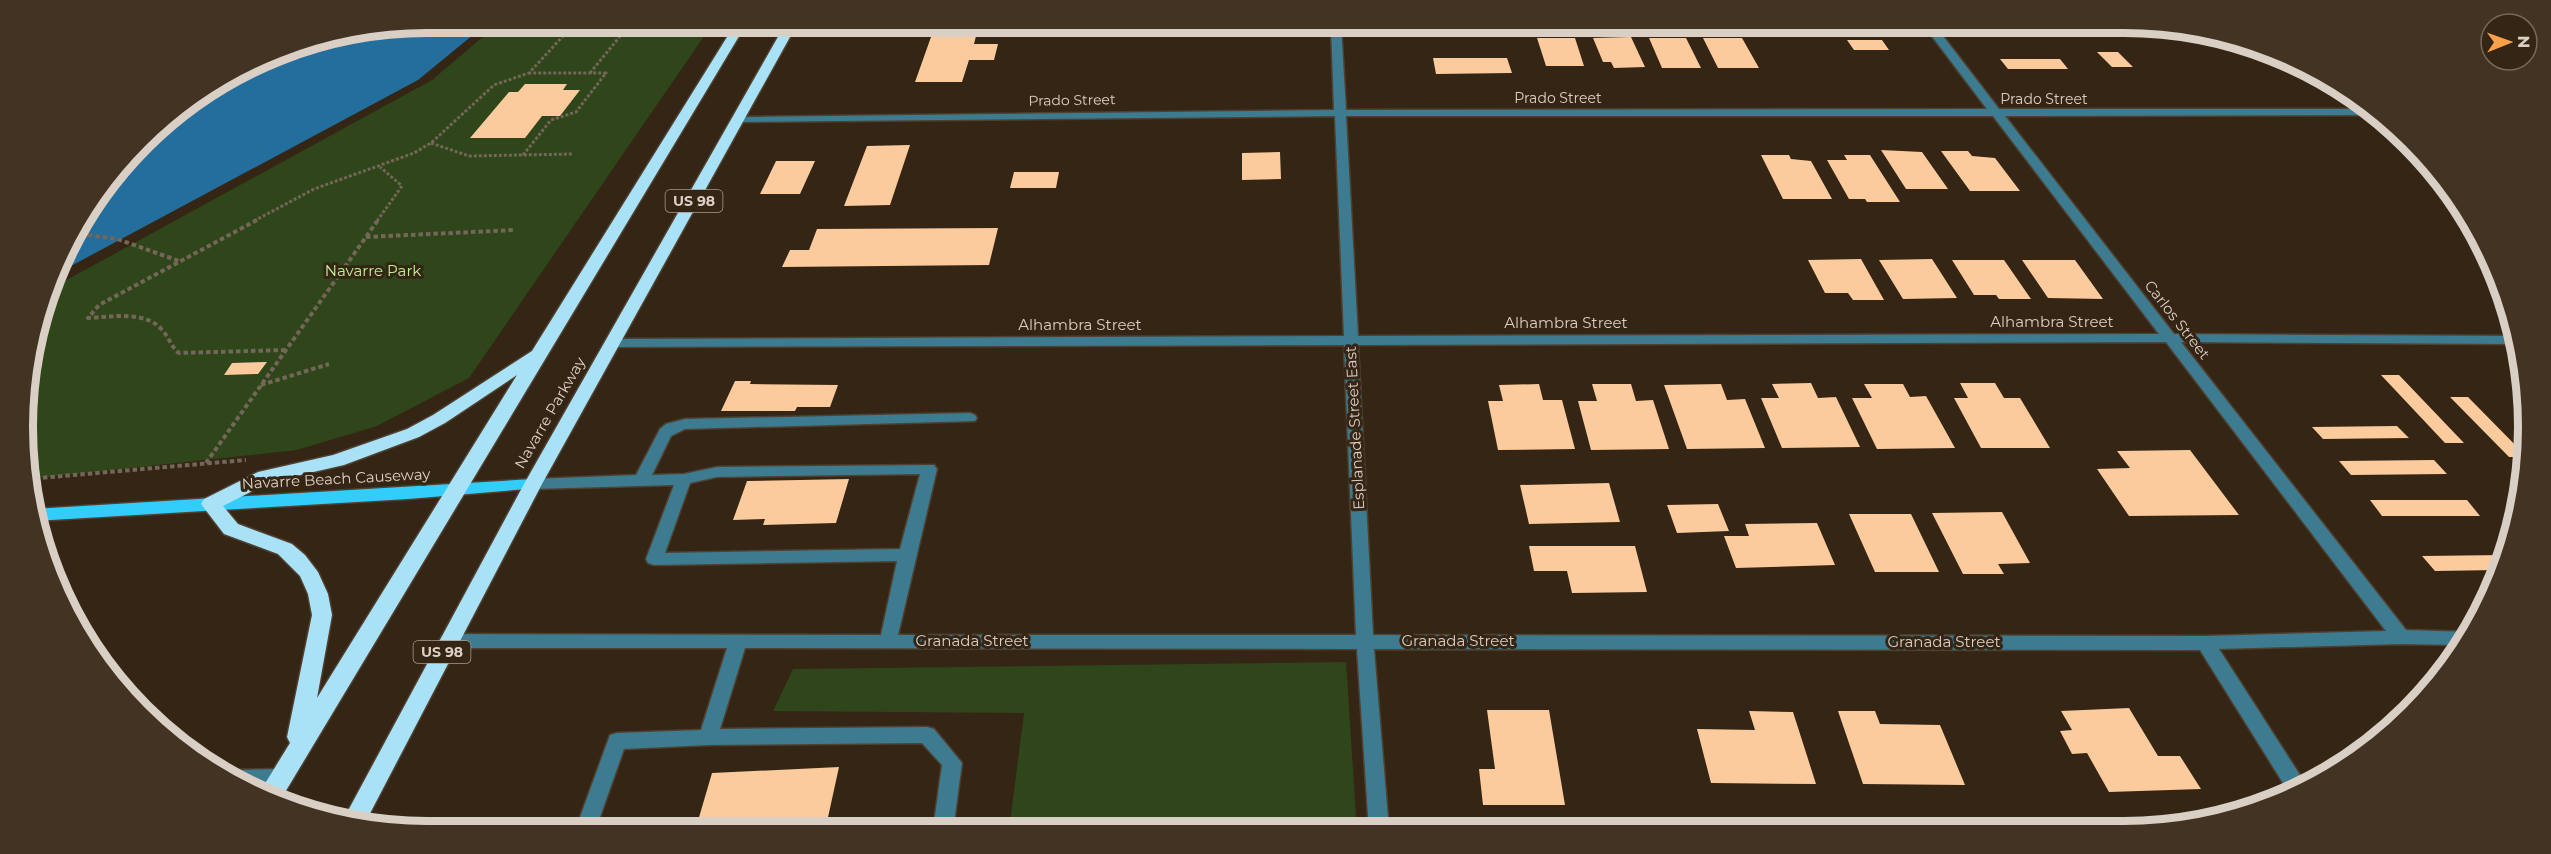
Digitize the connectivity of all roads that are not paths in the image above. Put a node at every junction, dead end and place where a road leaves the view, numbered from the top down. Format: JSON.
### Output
{"nodes":[{"id":1,"x":735,"y":33,"type":"edge"},
{"id":2,"x":786,"y":33,"type":"edge"},
{"id":3,"x":1336,"y":33,"type":"edge"},
{"id":4,"x":1935,"y":33,"type":"edge"},
{"id":5,"x":2361,"y":112,"type":"edge"},
{"id":6,"x":1339,"y":113,"type":"junction"},
{"id":7,"x":1998,"y":114,"type":"junction"},
{"id":8,"x":740,"y":119,"type":"junction"},
{"id":9,"x":2170,"y":338,"type":"junction"},
{"id":10,"x":2508,"y":340,"type":"edge"},
{"id":11,"x":1351,"y":341,"type":"junction"},
{"id":12,"x":614,"y":343,"type":"junction"},
{"id":13,"x":539,"y":352,"type":"junction"},
{"id":14,"x":970,"y":418,"type":"dead end"},
{"id":15,"x":684,"y":479,"type":"junction"},
{"id":16,"x":641,"y":481,"type":"junction"},
{"id":17,"x":533,"y":484,"type":"junction"},
{"id":18,"x":455,"y":490,"type":"junction"},
{"id":19,"x":211,"y":504,"type":"junction"},
{"id":20,"x":43,"y":513,"type":"edge"},
{"id":21,"x":908,"y":555,"type":"junction"},
{"id":22,"x":2401,"y":637,"type":"junction"},
{"id":23,"x":2457,"y":638,"type":"edge"},
{"id":24,"x":888,"y":640,"type":"junction"},
{"id":25,"x":448,"y":641,"type":"junction"},
{"id":26,"x":738,"y":641,"type":"junction"},
{"id":27,"x":1365,"y":641,"type":"junction"},
{"id":28,"x":2205,"y":643,"type":"junction"},
{"id":29,"x":708,"y":737,"type":"junction"},
{"id":30,"x":296,"y":751,"type":"junction"},
{"id":31,"x":257,"y":782,"type":"edge"},
{"id":32,"x":2294,"y":782,"type":"edge"},
{"id":33,"x":276,"y":786,"type":"edge"},
{"id":34,"x":358,"y":815,"type":"edge"},
{"id":35,"x":589,"y":821,"type":"edge"},
{"id":36,"x":943,"y":821,"type":"edge"},
{"id":37,"x":1378,"y":821,"type":"edge"}],
"edges":[{"from":1,"to":13,"type":"highway","number":"US 98"},
{"from":2,"to":8,"type":"highway","name":"Navarre Parkway","number":"US 98"},
{"from":3,"to":6,"type":"street","name":"Esplanade Street East"},
{"from":4,"to":7,"type":"street","name":"Carlos Street"},
{"from":5,"to":7,"type":"street","name":"Prado Street"},
{"from":6,"to":7,"type":"street","name":"Prado Street"},
{"from":6,"to":8,"type":"street","name":"Prado Street"},
{"from":6,"to":11,"type":"street","name":"Esplanade Street East"},
{"from":7,"to":9,"type":"street","name":"Carlos Street"},
{"from":8,"to":12,"type":"highway","name":"Navarre Parkway","number":"US 98"},
{"from":9,"to":10,"type":"street","name":"Alhambra Street"},
{"from":9,"to":11,"type":"street","name":"Alhambra Street"},
{"from":9,"to":22,"type":"street","name":"Carlos Street"},
{"from":11,"to":12,"type":"street","name":"Alhambra Street"},
{"from":11,"to":27,"type":"street","name":"Esplanade Street East"},
{"from":12,"to":17,"type":"highway","name":"Navarre Parkway","number":"US 98"},
{"from":13,"to":18,"type":"highway","number":"US 98"},
{"from":13,"to":19,"type":"highway"},
{"from":14,"to":16,"type":"street"},
{"from":15,"to":16,"type":"street"},
{"from":15,"to":21,"type":"street"},
{"from":15,"to":21,"type":"street"},
{"from":16,"to":17,"type":"street"},
{"from":17,"to":18,"type":"main road","name":"Navarre Beach Causeway"},
{"from":17,"to":25,"type":"highway","name":"Navarre Parkway","number":"US 98"},
{"from":18,"to":19,"type":"main road","name":"Navarre Beach Causeway"},
{"from":18,"to":30,"type":"highway","number":"US 98"},
{"from":19,"to":20,"type":"main road","name":"Navarre Beach Causeway"},
{"from":19,"to":30,"type":"highway"},
{"from":21,"to":24,"type":"street"},
{"from":22,"to":23,"type":"street","name":"Granada Street"},
{"from":22,"to":28,"type":"street","name":"Granada Street"},
{"from":24,"to":26,"type":"street","name":"Granada Street"},
{"from":24,"to":27,"type":"street","name":"Granada Street"},
{"from":25,"to":26,"type":"street","name":"Granada Street"},
{"from":25,"to":34,"type":"highway","name":"Navarre Parkway","number":"US 98"},
{"from":26,"to":29,"type":"street"},
{"from":27,"to":28,"type":"street","name":"Granada Street"},
{"from":27,"to":37,"type":"street","name":"Esplanade Street East"},
{"from":28,"to":32,"type":"street"},
{"from":29,"to":35,"type":"street"},
{"from":29,"to":36,"type":"street"},
{"from":30,"to":33,"type":"highway","number":"US 98"},
{"from":31,"to":33,"type":"street"}]}
